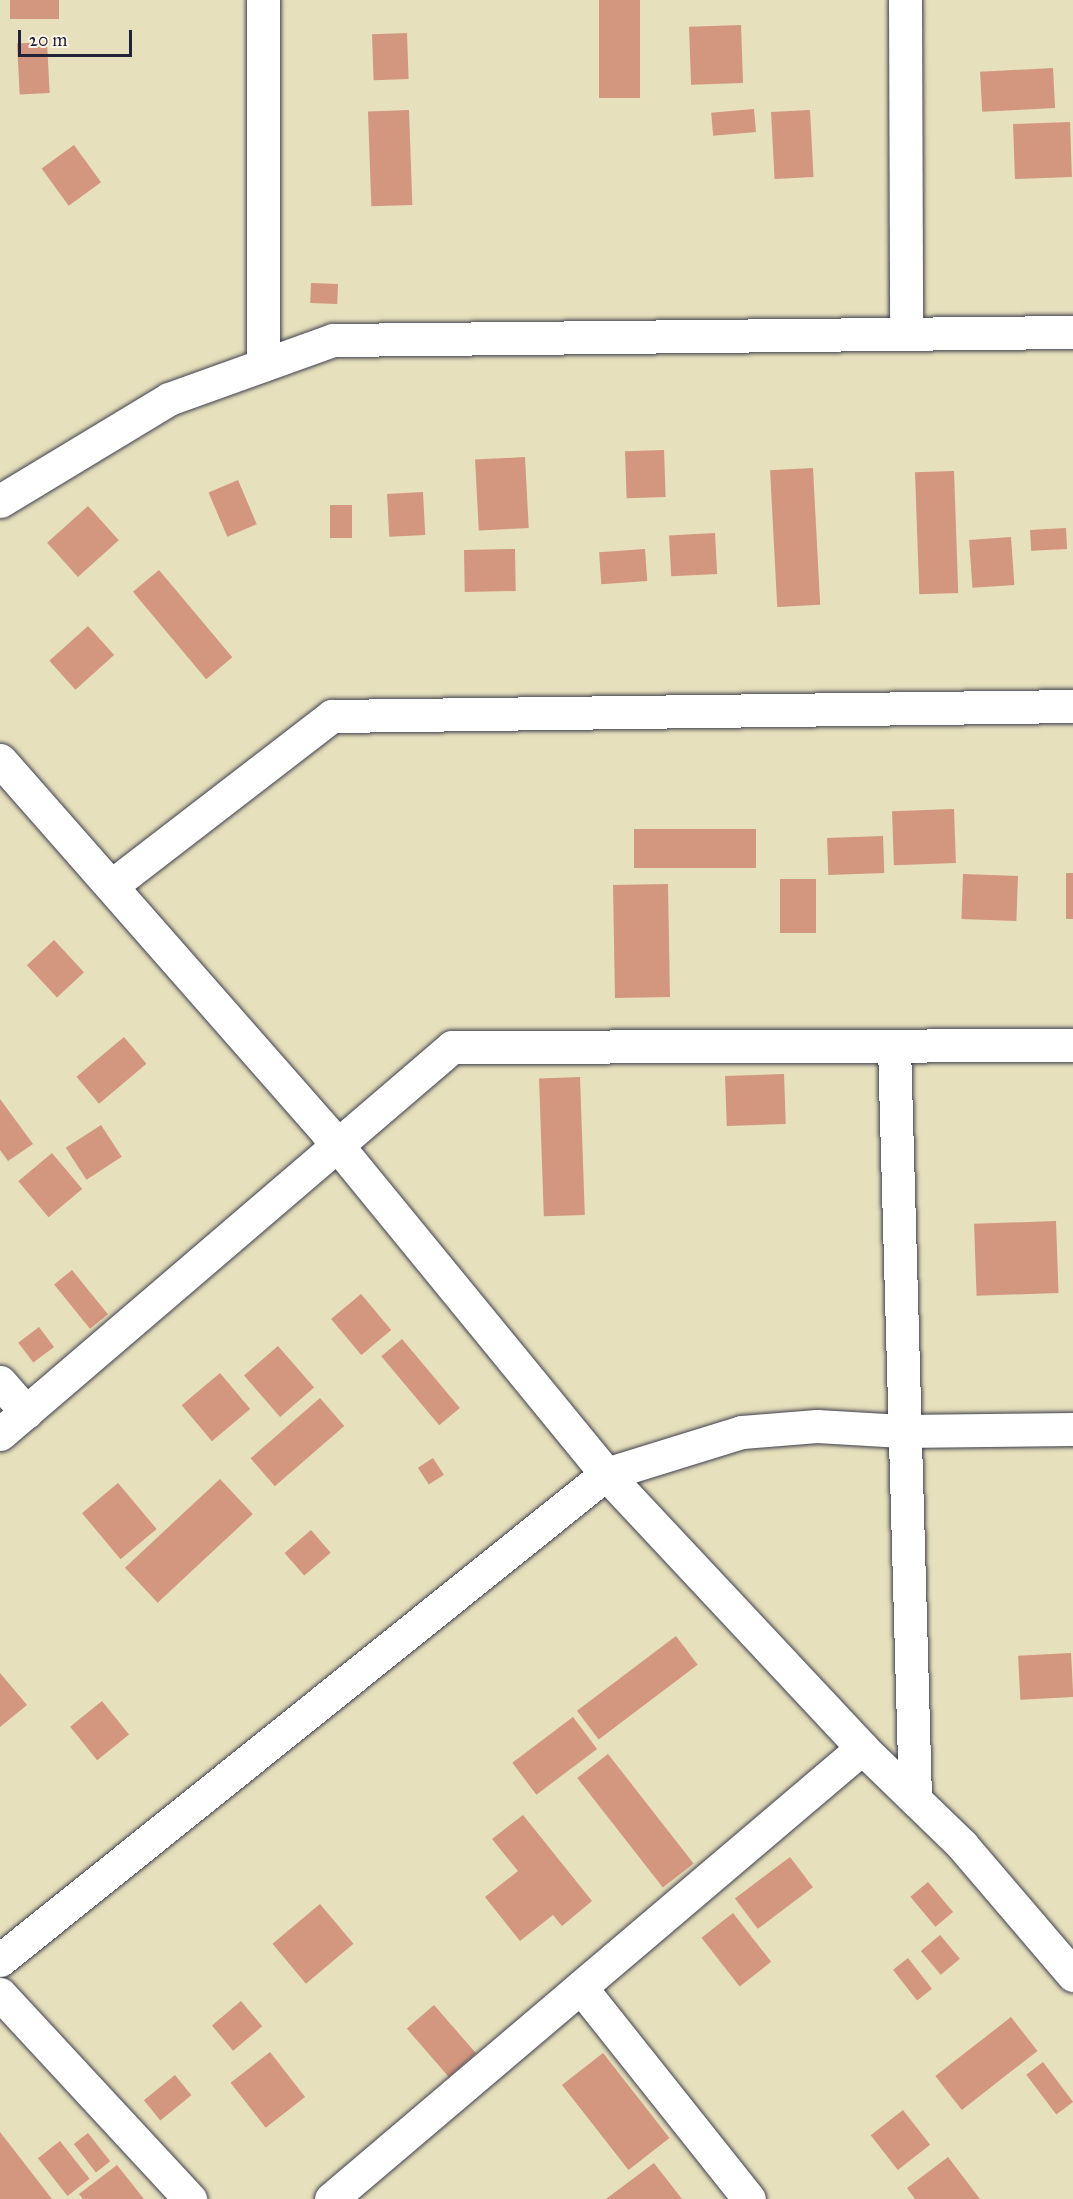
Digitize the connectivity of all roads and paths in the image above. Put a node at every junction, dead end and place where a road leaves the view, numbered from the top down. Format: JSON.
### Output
{"nodes":[{"id":1,"x":262,"y":0,"type":"edge"},
{"id":2,"x":905,"y":0,"type":"edge"},
{"id":3,"x":1073,"y":332,"type":"edge"},
{"id":4,"x":906,"y":334,"type":"junction"},
{"id":5,"x":263,"y":365,"type":"junction"},
{"id":6,"x":0,"y":501,"type":"edge"},
{"id":7,"x":1073,"y":706,"type":"edge"},
{"id":8,"x":0,"y":760,"type":"edge"},
{"id":9,"x":111,"y":886,"type":"junction"},
{"id":10,"x":1073,"y":1045,"type":"edge"},
{"id":11,"x":894,"y":1046,"type":"junction"},
{"id":12,"x":336,"y":1143,"type":"junction"},
{"id":13,"x":0,"y":1382,"type":"edge"},
{"id":14,"x":26,"y":1412,"type":"junction"},
{"id":15,"x":1073,"y":1429,"type":"edge"},
{"id":16,"x":902,"y":1431,"type":"junction"},
{"id":17,"x":0,"y":1434,"type":"edge"},
{"id":18,"x":606,"y":1474,"type":"junction"},
{"id":19,"x":862,"y":1748,"type":"junction"},
{"id":20,"x":915,"y":1799,"type":"junction"},
{"id":21,"x":0,"y":1960,"type":"edge"},
{"id":22,"x":1073,"y":1975,"type":"edge"},
{"id":23,"x":582,"y":1989,"type":"junction"},
{"id":24,"x":0,"y":1994,"type":"edge"},
{"id":25,"x":190,"y":2199,"type":"edge"},
{"id":26,"x":331,"y":2199,"type":"edge"},
{"id":27,"x":749,"y":2199,"type":"edge"}],
"edges":[{"from":1,"to":5,"type":"street"},
{"from":2,"to":4,"type":"street"},
{"from":3,"to":4,"type":"street"},
{"from":4,"to":5,"type":"street"},
{"from":5,"to":6,"type":"street"},
{"from":7,"to":9,"type":"street"},
{"from":8,"to":9,"type":"street"},
{"from":9,"to":12,"type":"street"},
{"from":10,"to":11,"type":"street"},
{"from":11,"to":12,"type":"street"},
{"from":11,"to":16,"type":"street"},
{"from":12,"to":14,"type":"street"},
{"from":12,"to":18,"type":"street"},
{"from":13,"to":14,"type":"street"},
{"from":14,"to":17,"type":"street"},
{"from":15,"to":16,"type":"street"},
{"from":16,"to":18,"type":"street"},
{"from":16,"to":20,"type":"street"},
{"from":18,"to":19,"type":"street"},
{"from":18,"to":21,"type":"street"},
{"from":19,"to":20,"type":"street"},
{"from":19,"to":23,"type":"street"},
{"from":20,"to":22,"type":"street"},
{"from":23,"to":26,"type":"street"},
{"from":23,"to":27,"type":"street"},
{"from":24,"to":25,"type":"street"}]}
